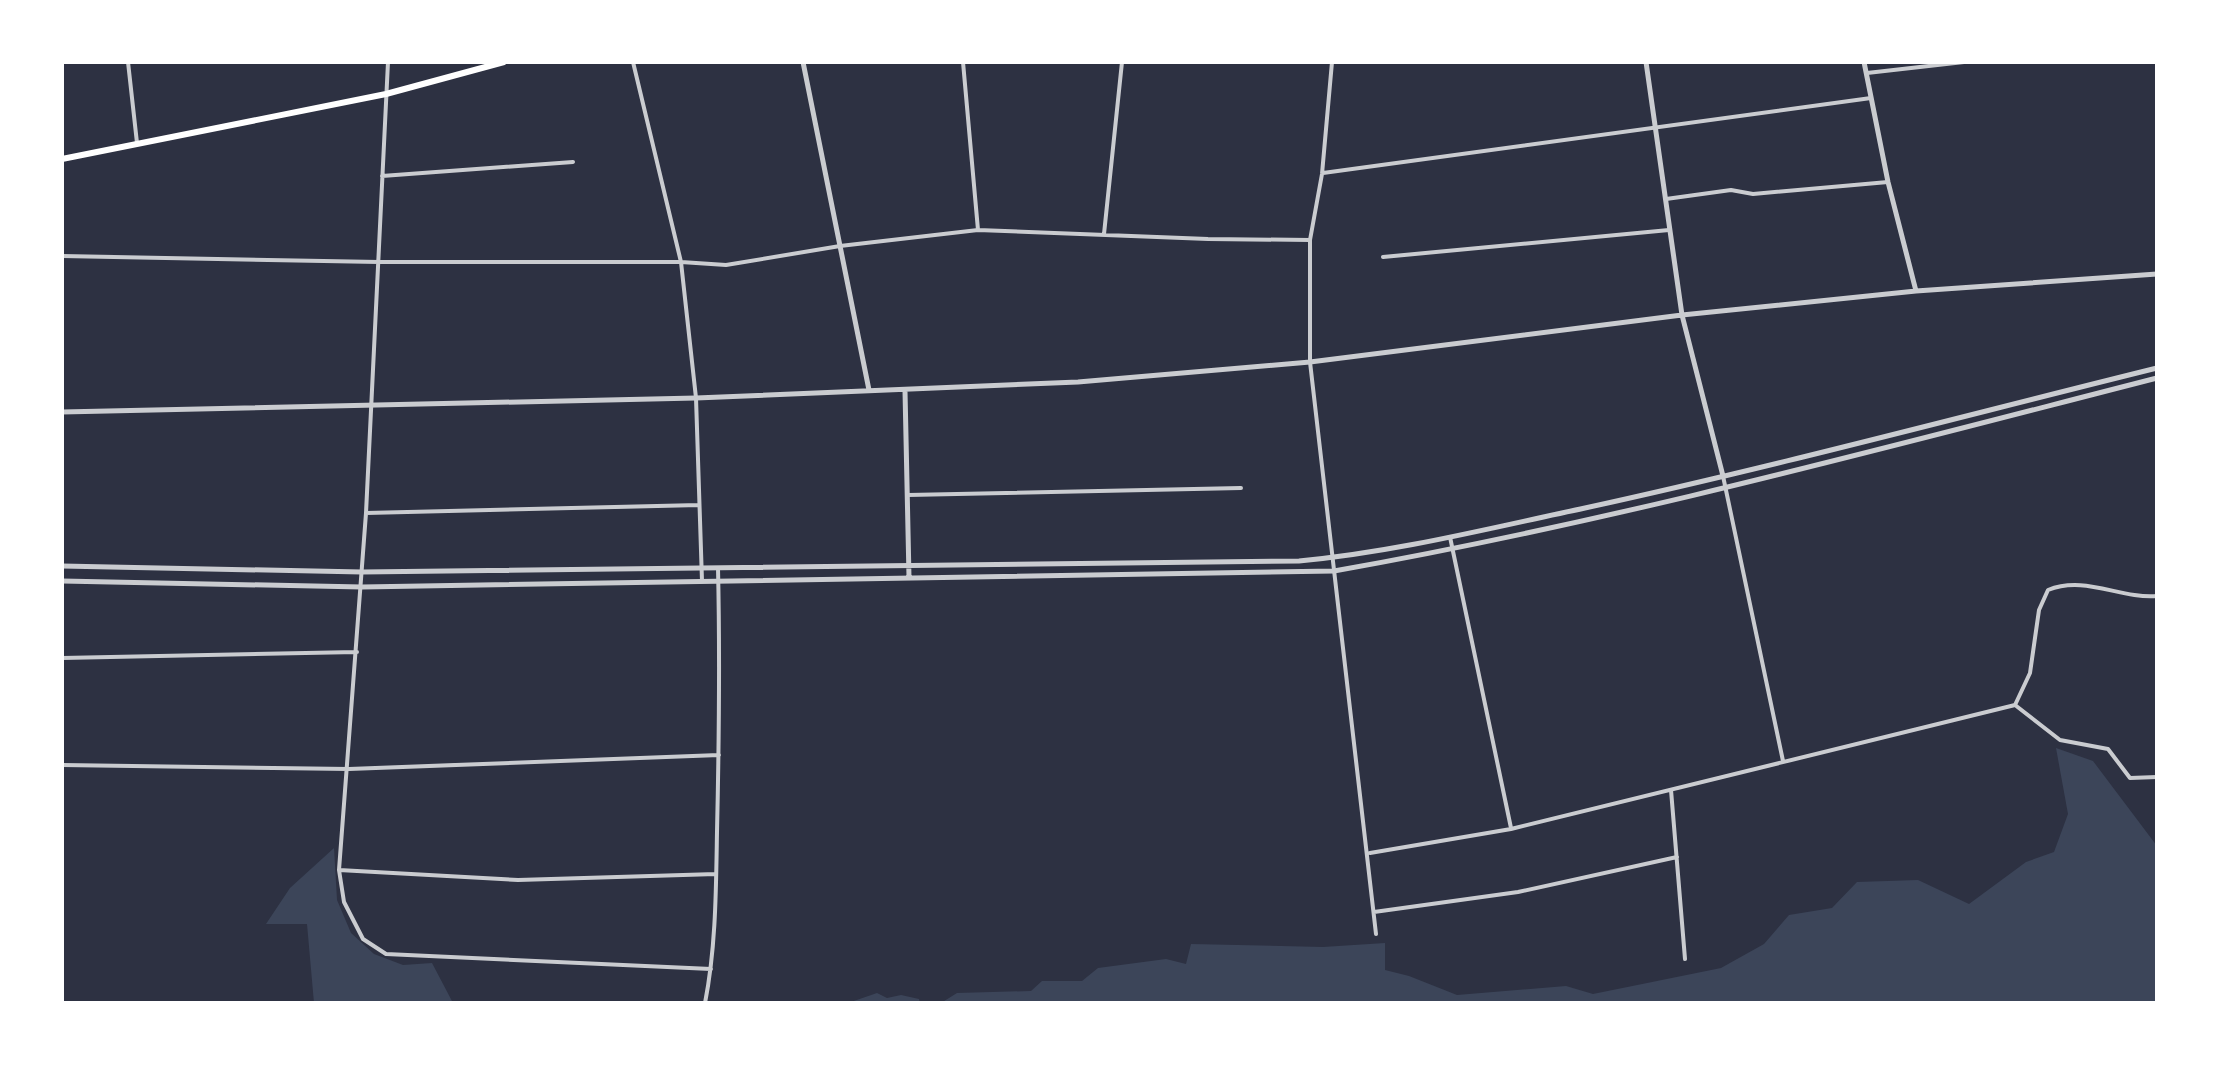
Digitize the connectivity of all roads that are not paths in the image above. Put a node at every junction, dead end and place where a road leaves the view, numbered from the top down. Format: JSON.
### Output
{"nodes":[{"id":1,"x":128,"y":62,"type":"edge"},
{"id":2,"x":388,"y":62,"type":"edge"},
{"id":3,"x":504,"y":62,"type":"edge"},
{"id":4,"x":633,"y":62,"type":"edge"},
{"id":5,"x":803,"y":62,"type":"edge"},
{"id":6,"x":963,"y":62,"type":"edge"},
{"id":7,"x":1122,"y":62,"type":"edge"},
{"id":8,"x":1332,"y":62,"type":"edge"},
{"id":9,"x":1646,"y":62,"type":"edge"},
{"id":10,"x":1864,"y":62,"type":"edge"},
{"id":11,"x":1964,"y":62,"type":"edge"},
{"id":12,"x":1867,"y":73,"type":"junction"},
{"id":13,"x":386,"y":94,"type":"junction"},
{"id":14,"x":1871,"y":98,"type":"junction"},
{"id":15,"x":1656,"y":126,"type":"junction"},
{"id":16,"x":137,"y":143,"type":"junction"},
{"id":17,"x":62,"y":159,"type":"edge"},
{"id":18,"x":573,"y":162,"type":"dead end"},
{"id":19,"x":1322,"y":174,"type":"junction"},
{"id":20,"x":382,"y":176,"type":"junction"},
{"id":21,"x":1888,"y":182,"type":"junction"},
{"id":22,"x":1664,"y":200,"type":"junction"},
{"id":23,"x":978,"y":230,"type":"junction"},
{"id":24,"x":1669,"y":230,"type":"junction"},
{"id":25,"x":1104,"y":234,"type":"junction"},
{"id":26,"x":1310,"y":240,"type":"junction"},
{"id":27,"x":840,"y":246,"type":"junction"},
{"id":28,"x":62,"y":256,"type":"edge"},
{"id":29,"x":1383,"y":257,"type":"dead end"},
{"id":30,"x":379,"y":262,"type":"junction"},
{"id":31,"x":681,"y":262,"type":"junction"},
{"id":32,"x":2157,"y":274,"type":"edge"},
{"id":33,"x":1916,"y":291,"type":"junction"},
{"id":34,"x":1682,"y":315,"type":"junction"},
{"id":35,"x":1310,"y":362,"type":"junction"},
{"id":36,"x":2157,"y":368,"type":"edge"},
{"id":37,"x":2157,"y":378,"type":"edge"},
{"id":38,"x":869,"y":390,"type":"junction"},
{"id":39,"x":905,"y":391,"type":"junction"},
{"id":40,"x":696,"y":398,"type":"junction"},
{"id":41,"x":372,"y":407,"type":"junction"},
{"id":42,"x":62,"y":412,"type":"edge"},
{"id":43,"x":1723,"y":476,"type":"junction"},
{"id":44,"x":1241,"y":488,"type":"dead end"},
{"id":45,"x":1725,"y":488,"type":"junction"},
{"id":46,"x":906,"y":495,"type":"junction"},
{"id":47,"x":699,"y":505,"type":"junction"},
{"id":48,"x":366,"y":513,"type":"junction"},
{"id":49,"x":1450,"y":537,"type":"junction"},
{"id":50,"x":1453,"y":549,"type":"junction"},
{"id":51,"x":1333,"y":558,"type":"junction"},
{"id":52,"x":62,"y":566,"type":"edge"},
{"id":53,"x":909,"y":566,"type":"junction"},
{"id":54,"x":702,"y":568,"type":"junction"},
{"id":55,"x":718,"y":568,"type":"junction"},
{"id":56,"x":1334,"y":571,"type":"junction"},
{"id":57,"x":362,"y":572,"type":"junction"},
{"id":58,"x":909,"y":577,"type":"junction"},
{"id":59,"x":62,"y":581,"type":"edge"},
{"id":60,"x":702,"y":581,"type":"junction"},
{"id":61,"x":718,"y":581,"type":"junction"},
{"id":62,"x":362,"y":587,"type":"junction"},
{"id":63,"x":2157,"y":596,"type":"edge"},
{"id":64,"x":357,"y":652,"type":"junction"},
{"id":65,"x":62,"y":658,"type":"edge"},
{"id":66,"x":2015,"y":705,"type":"junction"},
{"id":67,"x":719,"y":755,"type":"junction"},
{"id":68,"x":1783,"y":761,"type":"junction"},
{"id":69,"x":62,"y":765,"type":"edge"},
{"id":70,"x":349,"y":769,"type":"junction"},
{"id":71,"x":2157,"y":777,"type":"edge"},
{"id":72,"x":1671,"y":789,"type":"junction"},
{"id":73,"x":1511,"y":829,"type":"junction"},
{"id":74,"x":1369,"y":853,"type":"junction"},
{"id":75,"x":1677,"y":857,"type":"junction"},
{"id":76,"x":339,"y":870,"type":"junction"},
{"id":77,"x":716,"y":874,"type":"junction"},
{"id":78,"x":1374,"y":912,"type":"junction"},
{"id":79,"x":1376,"y":934,"type":"dead end"},
{"id":80,"x":1685,"y":959,"type":"dead end"},
{"id":81,"x":711,"y":969,"type":"junction"},
{"id":82,"x":705,"y":1003,"type":"edge"}],
"edges":[{"from":1,"to":16,"type":"street"},
{"from":2,"to":13,"type":"street"},
{"from":3,"to":13,"type":"main road"},
{"from":4,"to":31,"type":"street"},
{"from":5,"to":27,"type":"street"},
{"from":6,"to":23,"type":"street"},
{"from":7,"to":25,"type":"street"},
{"from":8,"to":19,"type":"street"},
{"from":9,"to":15,"type":"street"},
{"from":10,"to":12,"type":"street"},
{"from":11,"to":12,"type":"street"},
{"from":12,"to":14,"type":"street"},
{"from":13,"to":16,"type":"main road"},
{"from":13,"to":20,"type":"street"},
{"from":14,"to":15,"type":"street"},
{"from":14,"to":21,"type":"street"},
{"from":15,"to":19,"type":"street"},
{"from":15,"to":22,"type":"street"},
{"from":16,"to":17,"type":"main road"},
{"from":18,"to":20,"type":"street"},
{"from":19,"to":26,"type":"street"},
{"from":20,"to":30,"type":"street"},
{"from":21,"to":22,"type":"street"},
{"from":21,"to":33,"type":"street"},
{"from":22,"to":24,"type":"street"},
{"from":23,"to":25,"type":"street"},
{"from":23,"to":27,"type":"street"},
{"from":24,"to":29,"type":"street"},
{"from":24,"to":34,"type":"street"},
{"from":25,"to":26,"type":"street"},
{"from":26,"to":35,"type":"street"},
{"from":27,"to":31,"type":"street"},
{"from":27,"to":38,"type":"street"},
{"from":28,"to":30,"type":"street"},
{"from":30,"to":31,"type":"street"},
{"from":30,"to":41,"type":"street"},
{"from":31,"to":40,"type":"street"},
{"from":32,"to":33,"type":"street"},
{"from":33,"to":34,"type":"street"},
{"from":34,"to":35,"type":"street"},
{"from":34,"to":43,"type":"street"},
{"from":35,"to":39,"type":"street"},
{"from":35,"to":51,"type":"street"},
{"from":36,"to":43,"type":"street"},
{"from":37,"to":45,"type":"street"},
{"from":38,"to":39,"type":"street"},
{"from":38,"to":40,"type":"street"},
{"from":39,"to":46,"type":"street"},
{"from":40,"to":41,"type":"street"},
{"from":40,"to":47,"type":"street"},
{"from":41,"to":42,"type":"street"},
{"from":41,"to":48,"type":"street"},
{"from":43,"to":45,"type":"street"},
{"from":43,"to":49,"type":"street"},
{"from":44,"to":46,"type":"street"},
{"from":45,"to":50,"type":"street"},
{"from":45,"to":68,"type":"street"},
{"from":46,"to":53,"type":"street"},
{"from":47,"to":48,"type":"street"},
{"from":47,"to":54,"type":"street"},
{"from":48,"to":57,"type":"street"},
{"from":49,"to":50,"type":"street"},
{"from":49,"to":51,"type":"street"},
{"from":50,"to":56,"type":"street"},
{"from":50,"to":73,"type":"street"},
{"from":51,"to":53,"type":"street"},
{"from":51,"to":56,"type":"street"},
{"from":52,"to":57,"type":"street"},
{"from":53,"to":55,"type":"street"},
{"from":53,"to":58,"type":"street"},
{"from":54,"to":55,"type":"street"},
{"from":54,"to":57,"type":"street"},
{"from":54,"to":60,"type":"street"},
{"from":55,"to":61,"type":"street"},
{"from":56,"to":58,"type":"street"},
{"from":56,"to":74,"type":"street"},
{"from":57,"to":62,"type":"street"},
{"from":58,"to":61,"type":"street"},
{"from":59,"to":62,"type":"street"},
{"from":60,"to":61,"type":"street"},
{"from":60,"to":62,"type":"street"},
{"from":61,"to":67,"type":"street"},
{"from":62,"to":64,"type":"street"},
{"from":63,"to":66,"type":"street"},
{"from":64,"to":65,"type":"street"},
{"from":64,"to":70,"type":"street"},
{"from":66,"to":68,"type":"street"},
{"from":66,"to":71,"type":"street"},
{"from":67,"to":70,"type":"street"},
{"from":67,"to":77,"type":"street"},
{"from":68,"to":72,"type":"street"},
{"from":69,"to":70,"type":"street"},
{"from":70,"to":76,"type":"street"},
{"from":72,"to":73,"type":"street"},
{"from":72,"to":75,"type":"street"},
{"from":73,"to":74,"type":"street"},
{"from":74,"to":78,"type":"street"},
{"from":75,"to":78,"type":"street"},
{"from":75,"to":80,"type":"street"},
{"from":76,"to":77,"type":"street"},
{"from":76,"to":81,"type":"street"},
{"from":77,"to":81,"type":"street"},
{"from":78,"to":79,"type":"street"},
{"from":81,"to":82,"type":"street"}]}
